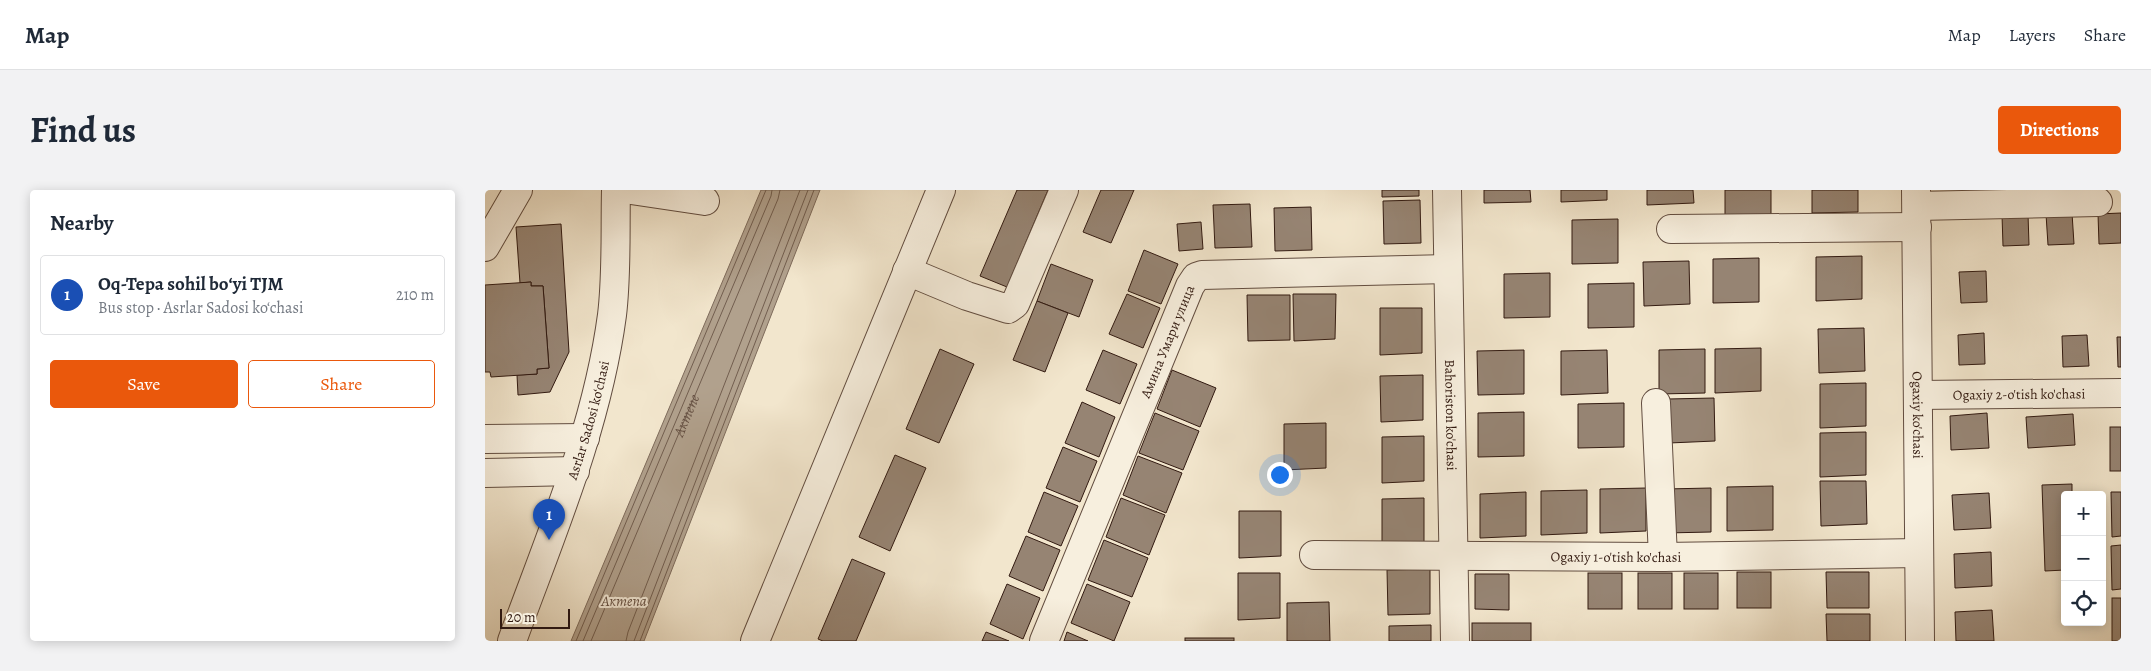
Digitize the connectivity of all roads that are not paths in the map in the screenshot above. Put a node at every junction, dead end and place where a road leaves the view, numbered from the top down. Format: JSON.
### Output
{"nodes":[{"id":1,"x":518,"y":190,"type":"edge"},
{"id":2,"x":616,"y":190,"type":"edge"},
{"id":3,"x":631,"y":190,"type":"edge"},
{"id":4,"x":941,"y":190,"type":"edge"},
{"id":5,"x":1064,"y":190,"type":"edge"},
{"id":6,"x":1447,"y":190,"type":"edge"},
{"id":7,"x":705,"y":201,"type":"dead end"},
{"id":8,"x":2097,"y":202,"type":"dead end"},
{"id":9,"x":1917,"y":208,"type":"edge"},
{"id":10,"x":1671,"y":229,"type":"dead end"},
{"id":11,"x":485,"y":247,"type":"edge"},
{"id":12,"x":1449,"y":268,"type":"junction"},
{"id":13,"x":907,"y":271,"type":"junction"},
{"id":14,"x":2121,"y":393,"type":"edge"},
{"id":15,"x":1918,"y":395,"type":"junction"},
{"id":16,"x":1656,"y":403,"type":"dead end"},
{"id":17,"x":585,"y":438,"type":"junction"},
{"id":18,"x":485,"y":439,"type":"edge"},
{"id":19,"x":575,"y":470,"type":"junction"},
{"id":20,"x":485,"y":473,"type":"edge"},
{"id":21,"x":1919,"y":553,"type":"junction"},
{"id":22,"x":1314,"y":555,"type":"dead end"},
{"id":23,"x":1454,"y":557,"type":"junction"},
{"id":24,"x":1663,"y":557,"type":"junction"},
{"id":25,"x":512,"y":641,"type":"edge"},
{"id":26,"x":755,"y":641,"type":"edge"},
{"id":27,"x":1044,"y":641,"type":"edge"},
{"id":28,"x":1455,"y":641,"type":"edge"},
{"id":29,"x":1921,"y":641,"type":"edge"}],
"edges":[{"from":1,"to":11,"type":"street"},
{"from":2,"to":17,"type":"street","name":"Asrlar Sadosi ko‘chasi"},
{"from":3,"to":7,"type":"street"},
{"from":4,"to":13,"type":"street"},
{"from":5,"to":13,"type":"street"},
{"from":6,"to":12,"type":"street","name":"Bahoriston ko'chasi"},
{"from":8,"to":9,"type":"street"},
{"from":9,"to":10,"type":"street"},
{"from":9,"to":15,"type":"street","name":"Ogaxiy ko'chasi"},
{"from":12,"to":23,"type":"street","name":"Bahoriston ko'chasi"},
{"from":12,"to":27,"type":"street","name":"Амина Умари улица"},
{"from":13,"to":26,"type":"street"},
{"from":14,"to":15,"type":"street","name":"Ogaxiy 2-o'tish ko'chasi"},
{"from":15,"to":21,"type":"street","name":"Ogaxiy ko'chasi"},
{"from":16,"to":24,"type":"street"},
{"from":17,"to":18,"type":"street"},
{"from":17,"to":19,"type":"street","name":"Asrlar Sadosi ko‘chasi"},
{"from":19,"to":20,"type":"street"},
{"from":19,"to":25,"type":"street","name":"Asrlar Sadosi ko‘chasi"},
{"from":21,"to":24,"type":"street","name":"Ogaxiy 1-o'tish ko'chasi"},
{"from":21,"to":29,"type":"street","name":"Ogaxiy ko'chasi"},
{"from":22,"to":23,"type":"street","name":"Ogaxiy 1-o'tish ko'chasi"},
{"from":23,"to":24,"type":"street","name":"Ogaxiy 1-o'tish ko'chasi"},
{"from":23,"to":28,"type":"street","name":"Bahoriston ko'chasi"}]}
